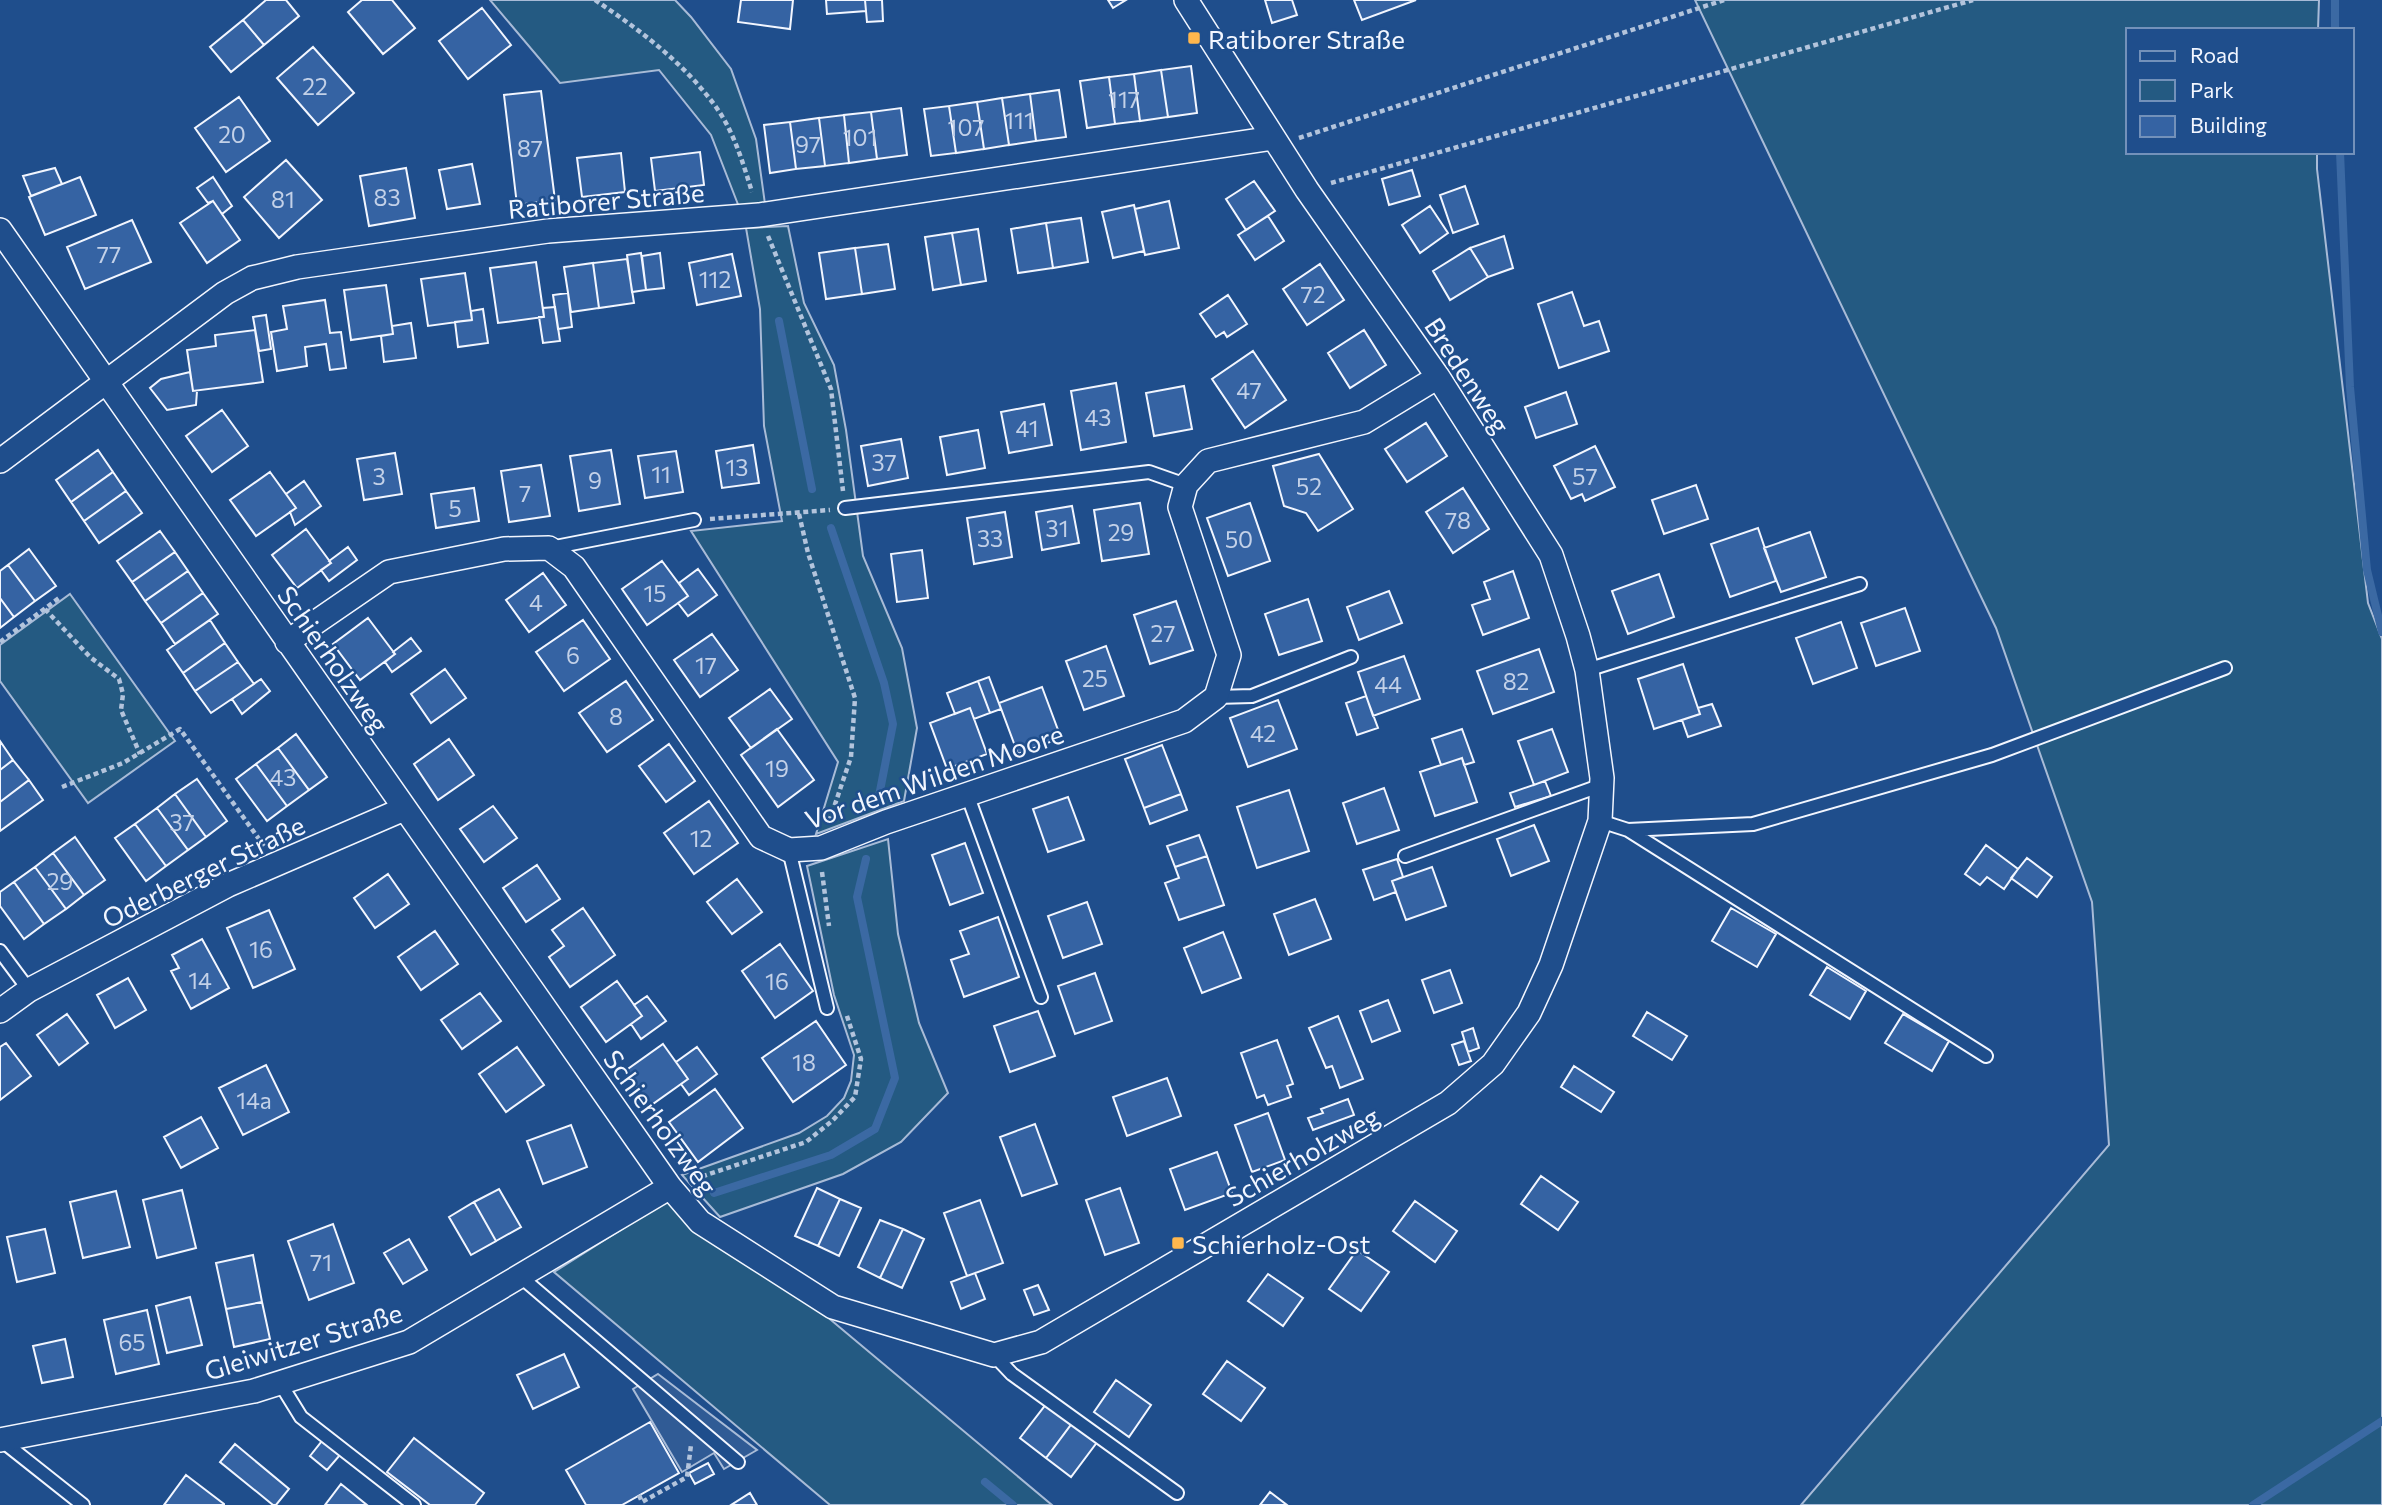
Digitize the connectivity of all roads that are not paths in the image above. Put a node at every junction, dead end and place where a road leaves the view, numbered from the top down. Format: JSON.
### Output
{"nodes":[{"id":1,"x":1186,"y":0,"type":"edge"},
{"id":2,"x":1273,"y":138,"type":"junction"},
{"id":3,"x":0,"y":230,"type":"edge"},
{"id":4,"x":1437,"y":377,"type":"junction"},
{"id":5,"x":108,"y":382,"type":"junction"},
{"id":6,"x":0,"y":461,"type":"edge"},
{"id":7,"x":1186,"y":485,"type":"junction"},
{"id":8,"x":845,"y":508,"type":"road end"},
{"id":9,"x":694,"y":520,"type":"road end"},
{"id":10,"x":550,"y":548,"type":"junction"},
{"id":11,"x":1860,"y":584,"type":"dead end"},
{"id":12,"x":287,"y":642,"type":"junction"},
{"id":13,"x":1351,"y":657,"type":"dead end"},
{"id":14,"x":2225,"y":668,"type":"dead end"},
{"id":15,"x":1587,"y":670,"type":"junction"},
{"id":16,"x":1216,"y":697,"type":"junction"},
{"id":17,"x":1602,"y":785,"type":"junction"},
{"id":18,"x":967,"y":794,"type":"junction"},
{"id":19,"x":404,"y":808,"type":"junction"},
{"id":20,"x":1600,"y":821,"type":"junction"},
{"id":21,"x":1628,"y":830,"type":"junction"},
{"id":22,"x":789,"y":850,"type":"junction"},
{"id":23,"x":1405,"y":856,"type":"dead end"},
{"id":24,"x":0,"y":951,"type":"edge"},
{"id":25,"x":29,"y":990,"type":"junction"},
{"id":26,"x":1041,"y":997,"type":"dead end"},
{"id":27,"x":827,"y":1008,"type":"dead end"},
{"id":28,"x":0,"y":1011,"type":"edge"},
{"id":29,"x":1986,"y":1056,"type":"dead end"},
{"id":30,"x":670,"y":1187,"type":"junction"},
{"id":31,"x":521,"y":1278,"type":"junction"},
{"id":32,"x":994,"y":1355,"type":"junction"},
{"id":33,"x":280,"y":1383,"type":"junction"},
{"id":34,"x":1,"y":1440,"type":"edge"},
{"id":35,"x":738,"y":1462,"type":"dead end"},
{"id":36,"x":1177,"y":1493,"type":"dead end"},
{"id":37,"x":83,"y":1505,"type":"edge"},
{"id":38,"x":414,"y":1505,"type":"edge"}],
"edges":[{"from":1,"to":2,"type":"street","name":"Bredenweg"},
{"from":2,"to":4,"type":"street","name":"Bredenweg"},
{"from":2,"to":5,"type":"street","name":"Ratiborer Straße"},
{"from":3,"to":5,"type":"street","name":"Schierholzweg"},
{"from":4,"to":7,"type":"street"},
{"from":4,"to":15,"type":"street","name":"Bredenweg"},
{"from":5,"to":6,"type":"street","name":"Ratiborer Straße"},
{"from":5,"to":12,"type":"street","name":"Schierholzweg"},
{"from":7,"to":8,"type":"lane"},
{"from":7,"to":16,"type":"street"},
{"from":9,"to":10,"type":"lane"},
{"from":10,"to":12,"type":"street"},
{"from":10,"to":22,"type":"street","name":"Vor dem Wilden Moore"},
{"from":11,"to":15,"type":"lane"},
{"from":12,"to":19,"type":"street","name":"Schierholzweg"},
{"from":13,"to":16,"type":"lane"},
{"from":14,"to":21,"type":"lane"},
{"from":15,"to":17,"type":"street","name":"Bredenweg"},
{"from":16,"to":18,"type":"street","name":"Vor dem Wilden Moore"},
{"from":17,"to":20,"type":"street","name":"Bredenweg"},
{"from":17,"to":23,"type":"lane"},
{"from":18,"to":22,"type":"street","name":"Vor dem Wilden Moore"},
{"from":18,"to":26,"type":"lane"},
{"from":19,"to":25,"type":"street","name":"Oderberger Straße"},
{"from":19,"to":30,"type":"street","name":"Schierholzweg"},
{"from":20,"to":21,"type":"lane"},
{"from":20,"to":32,"type":"street","name":"Schierholzweg"},
{"from":21,"to":29,"type":"lane"},
{"from":22,"to":27,"type":"lane"},
{"from":24,"to":25,"type":"lane"},
{"from":25,"to":28,"type":"street","name":"Oderberger Straße"},
{"from":30,"to":31,"type":"street","name":"Gleiwitzer Straße"},
{"from":30,"to":32,"type":"street","name":"Schierholzweg"},
{"from":31,"to":33,"type":"street","name":"Gleiwitzer Straße"},
{"from":31,"to":35,"type":"lane"},
{"from":32,"to":36,"type":"lane"},
{"from":33,"to":34,"type":"street","name":"Gleiwitzer Straße"},
{"from":33,"to":38,"type":"lane"},
{"from":34,"to":37,"type":"lane"}]}
